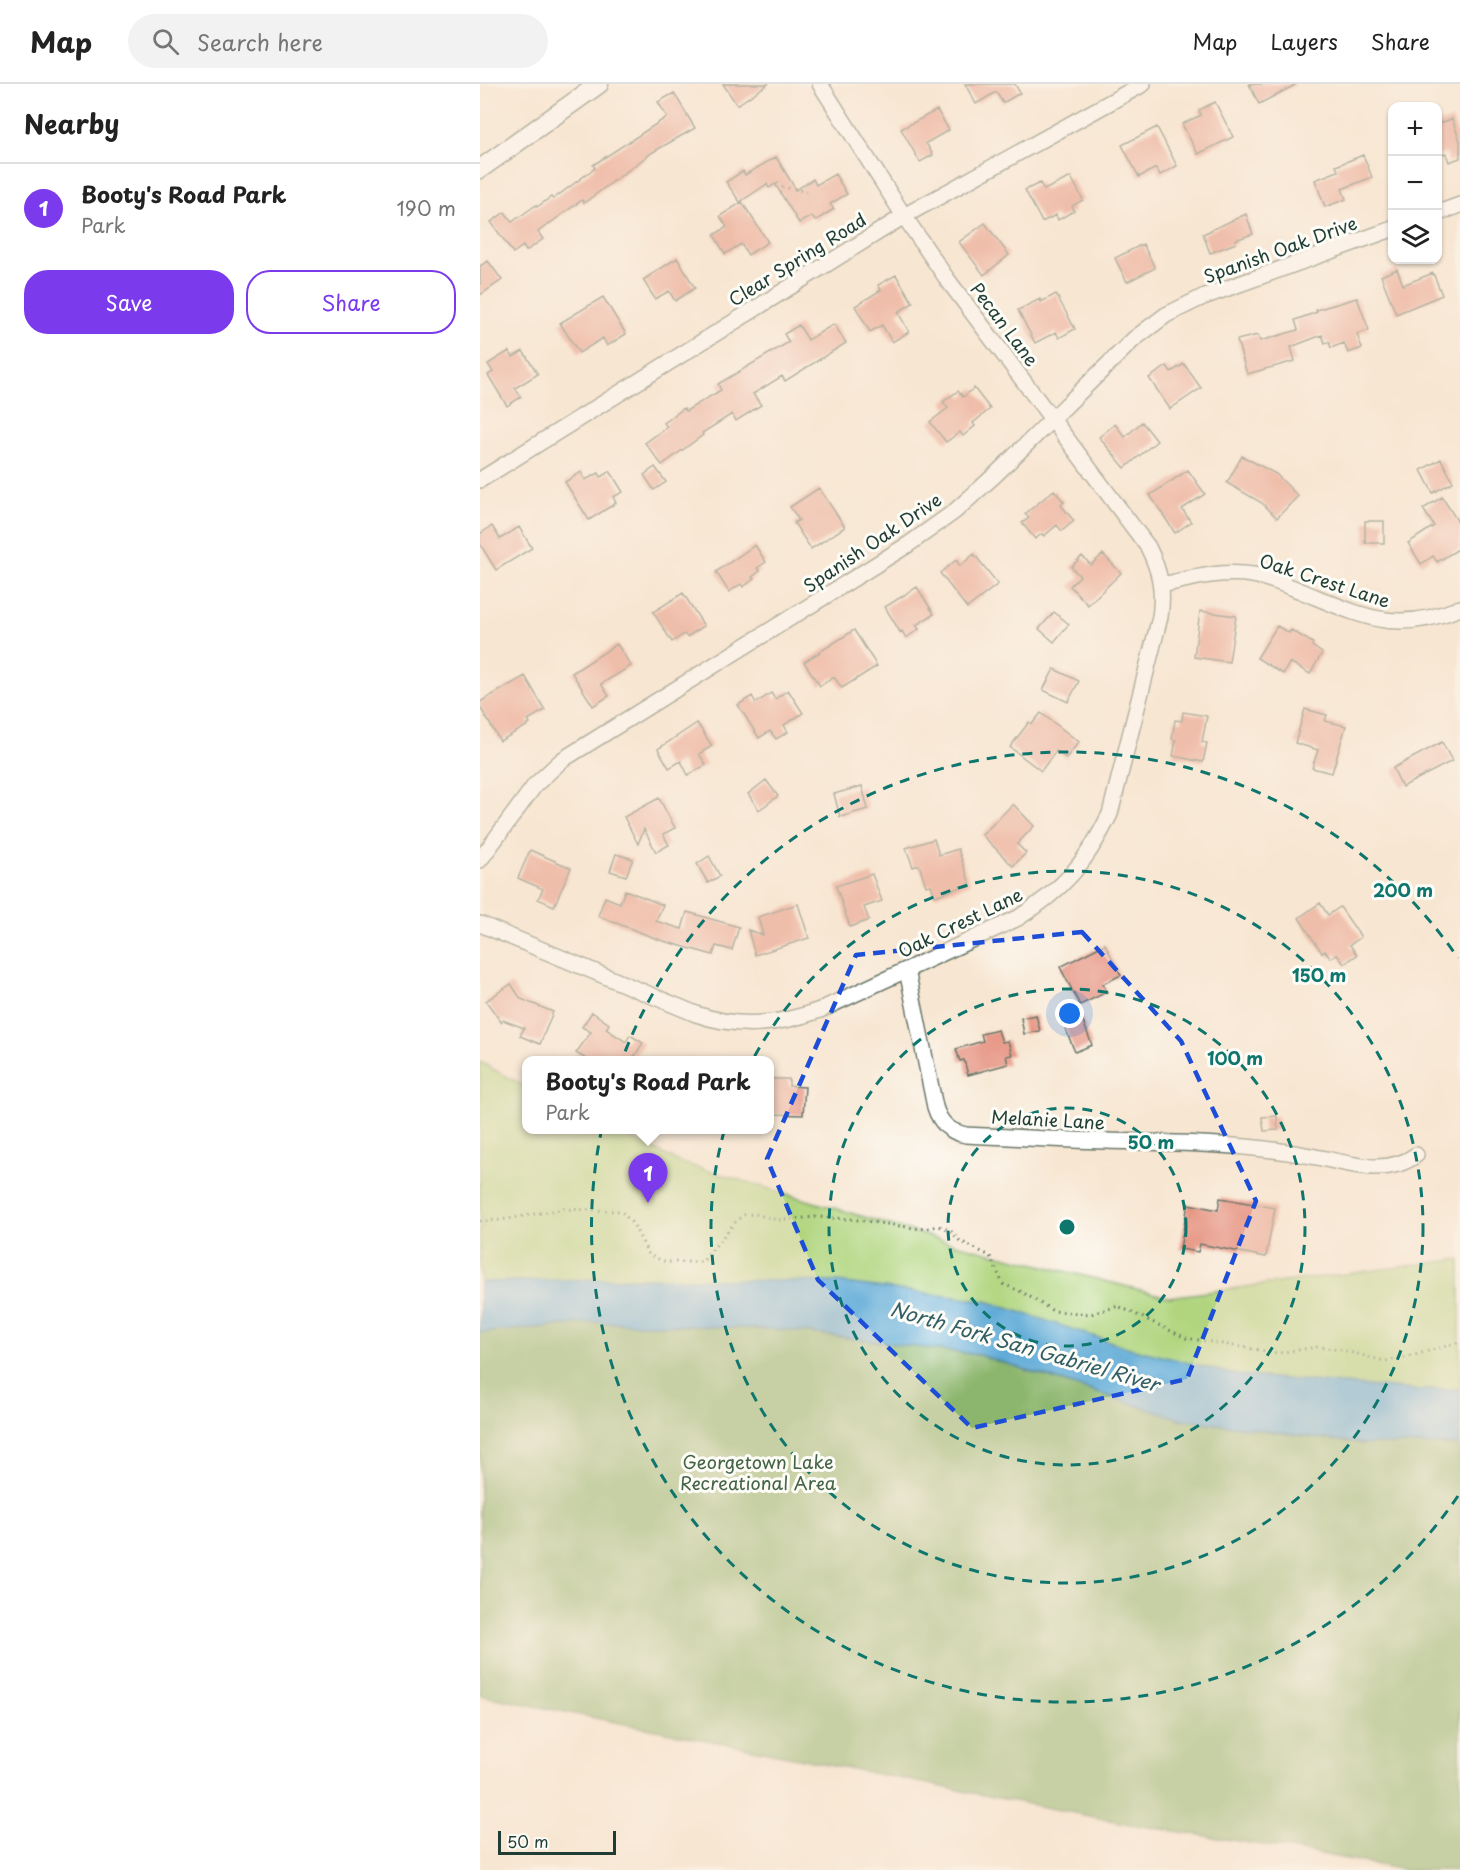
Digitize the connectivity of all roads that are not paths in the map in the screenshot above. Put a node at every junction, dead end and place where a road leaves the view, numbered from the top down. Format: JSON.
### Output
{"nodes":[{"id":1,"x":599,"y":84,"type":"edge"},
{"id":2,"x":820,"y":84,"type":"edge"},
{"id":3,"x":1143,"y":84,"type":"edge"},
{"id":4,"x":480,"y":169,"type":"edge"},
{"id":5,"x":1460,"y":205,"type":"edge"},
{"id":6,"x":1442,"y":211,"type":"edge"},
{"id":7,"x":904,"y":216,"type":"junction"},
{"id":8,"x":1388,"y":230,"type":"edge"},
{"id":9,"x":1053,"y":420,"type":"junction"},
{"id":10,"x":480,"y":480,"type":"edge"},
{"id":11,"x":1162,"y":585,"type":"junction"},
{"id":12,"x":1460,"y":608,"type":"edge"},
{"id":13,"x":480,"y":860,"type":"edge"},
{"id":14,"x":480,"y":924,"type":"edge"},
{"id":15,"x":907,"y":970,"type":"junction"},
{"id":16,"x":1416,"y":1155,"type":"dead end"}],
"edges":[{"from":1,"to":4,"type":"street"},
{"from":2,"to":7,"type":"street","name":"Pecan Lane"},
{"from":3,"to":7,"type":"street","name":"Clear Spring Road"},
{"from":5,"to":6,"type":"street"},
{"from":7,"to":9,"type":"street","name":"Pecan Lane"},
{"from":7,"to":10,"type":"street","name":"Clear Spring Road"},
{"from":8,"to":9,"type":"street","name":"Spanish Oak Drive"},
{"from":9,"to":11,"type":"street","name":"Pecan Lane"},
{"from":9,"to":13,"type":"street","name":"Spanish Oak Drive"},
{"from":11,"to":12,"type":"street","name":"Oak Crest Lane"},
{"from":11,"to":15,"type":"street","name":"Oak Crest Lane"},
{"from":14,"to":15,"type":"street","name":"Oak Crest Lane"},
{"from":15,"to":16,"type":"street","name":"Melanie Lane"}]}
